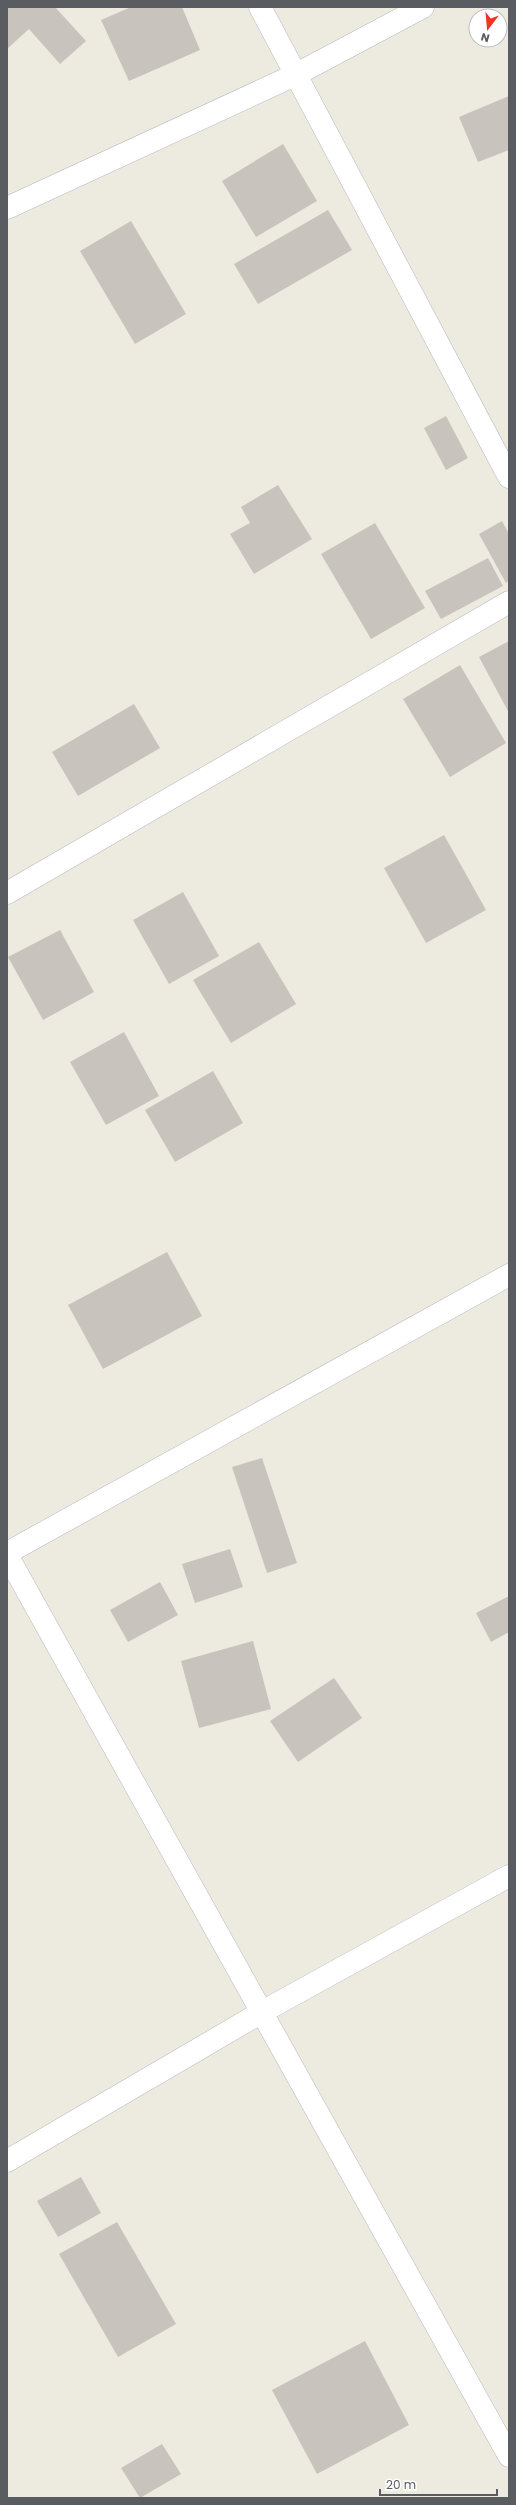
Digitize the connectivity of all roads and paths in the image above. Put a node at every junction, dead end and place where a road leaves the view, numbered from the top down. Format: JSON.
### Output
{"nodes":[{"id":1,"x":260,"y":7,"type":"edge"},
{"id":2,"x":423,"y":7,"type":"edge"},
{"id":3,"x":295,"y":74,"type":"junction"},
{"id":4,"x":7,"y":208,"type":"edge"},
{"id":5,"x":509,"y":478,"type":"edge"},
{"id":6,"x":509,"y":602,"type":"edge"},
{"id":7,"x":7,"y":893,"type":"edge"},
{"id":8,"x":509,"y":1274,"type":"edge"},
{"id":9,"x":7,"y":1554,"type":"edge"},
{"id":10,"x":509,"y":1876,"type":"edge"},
{"id":11,"x":262,"y":2012,"type":"junction"},
{"id":12,"x":7,"y":2161,"type":"edge"},
{"id":13,"x":509,"y":2456,"type":"edge"}],
"edges":[{"from":1,"to":3,"type":"street"},
{"from":2,"to":3,"type":"street"},
{"from":3,"to":4,"type":"street"},
{"from":3,"to":5,"type":"street"},
{"from":6,"to":7,"type":"street"},
{"from":8,"to":9,"type":"street"},
{"from":9,"to":11,"type":"street"},
{"from":10,"to":11,"type":"street"},
{"from":11,"to":12,"type":"street"},
{"from":11,"to":13,"type":"street"}]}
